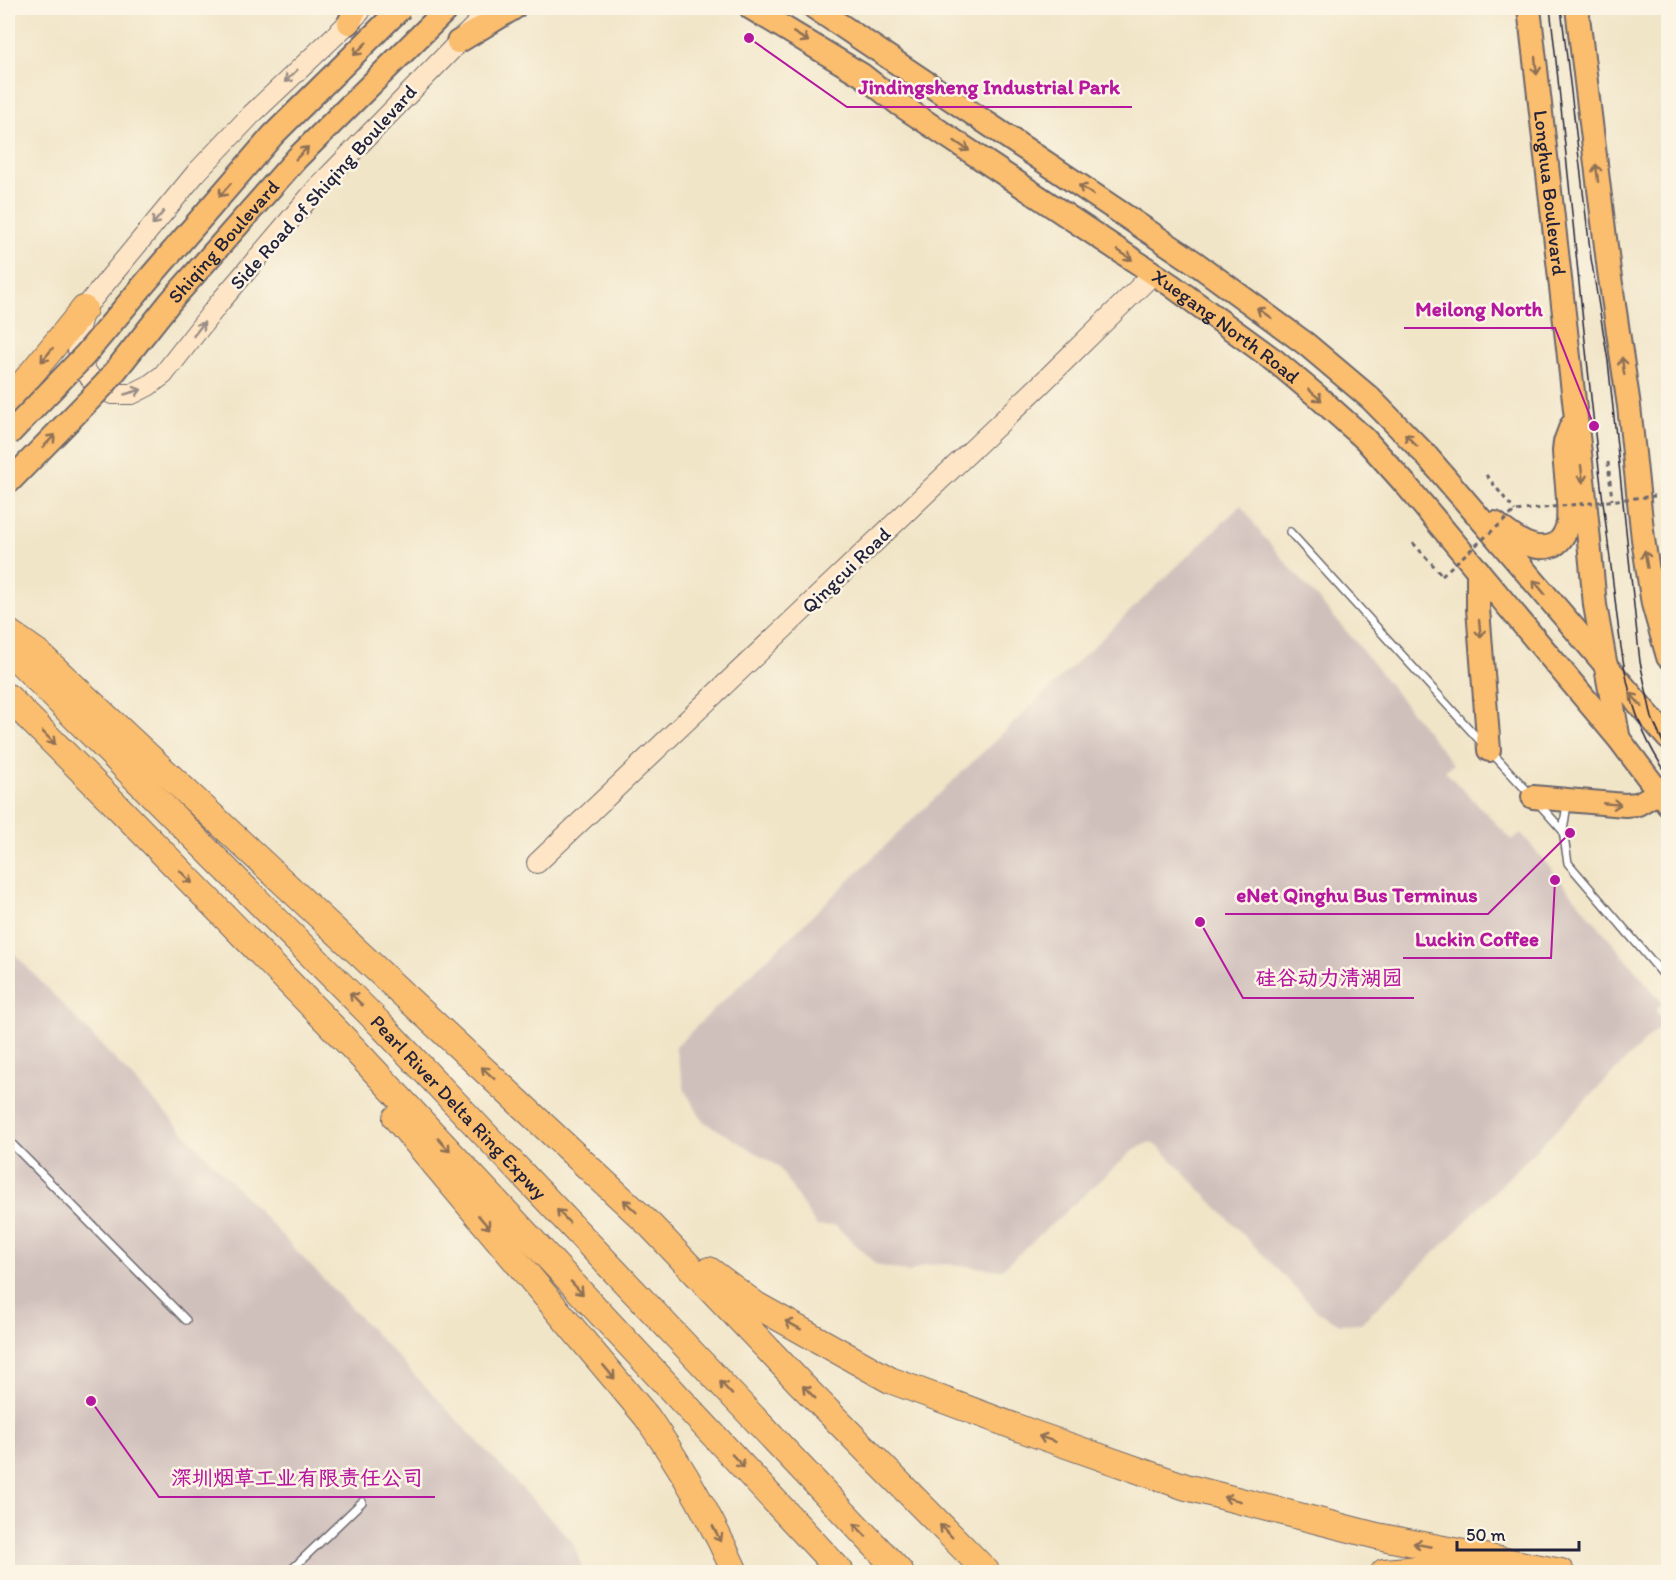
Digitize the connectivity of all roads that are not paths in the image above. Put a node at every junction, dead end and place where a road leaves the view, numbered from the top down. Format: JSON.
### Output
{"nodes":[{"id":1,"x":401,"y":8,"type":"edge"},
{"id":2,"x":448,"y":8,"type":"edge"},
{"id":3,"x":492,"y":8,"type":"edge"},
{"id":4,"x":514,"y":8,"type":"edge"},
{"id":5,"x":751,"y":8,"type":"edge"},
{"id":6,"x":815,"y":8,"type":"edge"},
{"id":7,"x":1529,"y":8,"type":"edge"},
{"id":8,"x":1577,"y":8,"type":"edge"},
{"id":9,"x":357,"y":13,"type":"edge"},
{"id":10,"x":458,"y":42,"type":"junction"},
{"id":11,"x":1154,"y":274,"type":"junction"},
{"id":12,"x":84,"y":309,"type":"junction"},
{"id":13,"x":8,"y":402,"type":"edge"},
{"id":14,"x":1575,"y":416,"type":"junction"},
{"id":15,"x":8,"y":435,"type":"edge"},
{"id":16,"x":8,"y":483,"type":"edge"},
{"id":17,"x":1471,"y":507,"type":"junction"},
{"id":18,"x":1290,"y":532,"type":"dead end"},
{"id":19,"x":1478,"y":570,"type":"junction"},
{"id":20,"x":1564,"y":617,"type":"junction"},
{"id":21,"x":8,"y":632,"type":"edge"},
{"id":22,"x":1536,"y":640,"type":"junction"},
{"id":23,"x":8,"y":650,"type":"edge"},
{"id":24,"x":1668,"y":657,"type":"edge"},
{"id":25,"x":1605,"y":663,"type":"junction"},
{"id":26,"x":8,"y":697,"type":"edge"},
{"id":27,"x":1668,"y":738,"type":"edge"},
{"id":28,"x":1618,"y":739,"type":"junction"},
{"id":29,"x":1489,"y":750,"type":"junction"},
{"id":30,"x":1533,"y":797,"type":"junction"},
{"id":31,"x":1664,"y":798,"type":"edge"},
{"id":32,"x":1568,"y":800,"type":"junction"},
{"id":33,"x":1563,"y":831,"type":"junction"},
{"id":34,"x":537,"y":863,"type":"dead end"},
{"id":35,"x":229,"y":921,"type":"junction"},
{"id":36,"x":1668,"y":980,"type":"edge"},
{"id":37,"x":8,"y":1140,"type":"edge"},
{"id":38,"x":651,"y":1226,"type":"junction"},
{"id":39,"x":186,"y":1320,"type":"dead end"},
{"id":40,"x":362,"y":1502,"type":"dead end"},
{"id":41,"x":289,"y":1572,"type":"edge"},
{"id":42,"x":735,"y":1572,"type":"edge"},
{"id":43,"x":842,"y":1572,"type":"edge"},
{"id":44,"x":900,"y":1572,"type":"edge"},
{"id":45,"x":987,"y":1572,"type":"edge"},
{"id":46,"x":1384,"y":1572,"type":"edge"},
{"id":47,"x":1555,"y":1572,"type":"edge"},
{"id":48,"x":1561,"y":1572,"type":"edge"}],
"edges":[{"from":1,"to":15,"type":"main road","name":"Shiqing Boulevard","one_way":true,"bridge":true},
{"from":16,"to":2,"type":"main road","name":"Shiqing Boulevard","one_way":true,"bridge":true},
{"from":3,"to":10,"type":"main road","name":"Side Road of Shiqing Boulevard"},
{"from":4,"to":10,"type":"main road"},
{"from":5,"to":11,"type":"main road","name":"Xuegang North Road","one_way":true},
{"from":17,"to":6,"type":"main road","name":"Xuegang North Road","one_way":true},
{"from":7,"to":14,"type":"main road","name":"Longhua Boulevard","one_way":true},
{"from":24,"to":8,"type":"main road","one_way":true},
{"from":9,"to":12,"type":"main road","one_way":true},
{"from":12,"to":10,"type":"main road","name":"Side Road of Shiqing Boulevard","one_way":true},
{"from":11,"to":19,"type":"main road","name":"Xuegang North Road","one_way":true},
{"from":11,"to":34,"type":"main road","name":"Qingcui Road"},
{"from":12,"to":13,"type":"highway","one_way":true},
{"from":14,"to":17,"type":"main road"},
{"from":14,"to":25,"type":"main road","name":"Longhua Boulevard","one_way":true},
{"from":20,"to":17,"type":"main road","name":"Xuegang North Road","one_way":true},
{"from":18,"to":29,"type":"lane"},
{"from":19,"to":22,"type":"main road","name":"Xuegang North Road"},
{"from":19,"to":29,"type":"main road","one_way":true},
{"from":20,"to":22,"type":"main road"},
{"from":20,"to":25,"type":"main road","name":"Xuegang North Road"},
{"from":38,"to":21,"type":"highway","one_way":true},
{"from":22,"to":28,"type":"main road","name":"Xuegang North Road"},
{"from":44,"to":23,"type":"highway","name":"Pearl River Delta Ring Expwy","one_way":true},
{"from":27,"to":25,"type":"main road","one_way":true},
{"from":25,"to":28,"type":"main road","name":"Longhua Boulevard"},
{"from":26,"to":35,"type":"highway","name":"Pearl River Delta Ring Expwy","one_way":true},
{"from":28,"to":31,"type":"main road","name":"Longhua Boulevard"},
{"from":29,"to":30,"type":"lane"},
{"from":30,"to":32,"type":"main road"},
{"from":30,"to":33,"type":"lane"},
{"from":32,"to":31,"type":"main road","one_way":true},
{"from":32,"to":33,"type":"lane"},
{"from":33,"to":36,"type":"lane"},
{"from":35,"to":42,"type":"highway","one_way":true},
{"from":35,"to":43,"type":"highway","name":"Pearl River Delta Ring Expwy","one_way":true},
{"from":37,"to":39,"type":"lane"},
{"from":45,"to":38,"type":"highway","one_way":true},
{"from":48,"to":38,"type":"highway","one_way":true},
{"from":40,"to":41,"type":"lane"},
{"from":46,"to":47,"type":"highway"}]}
